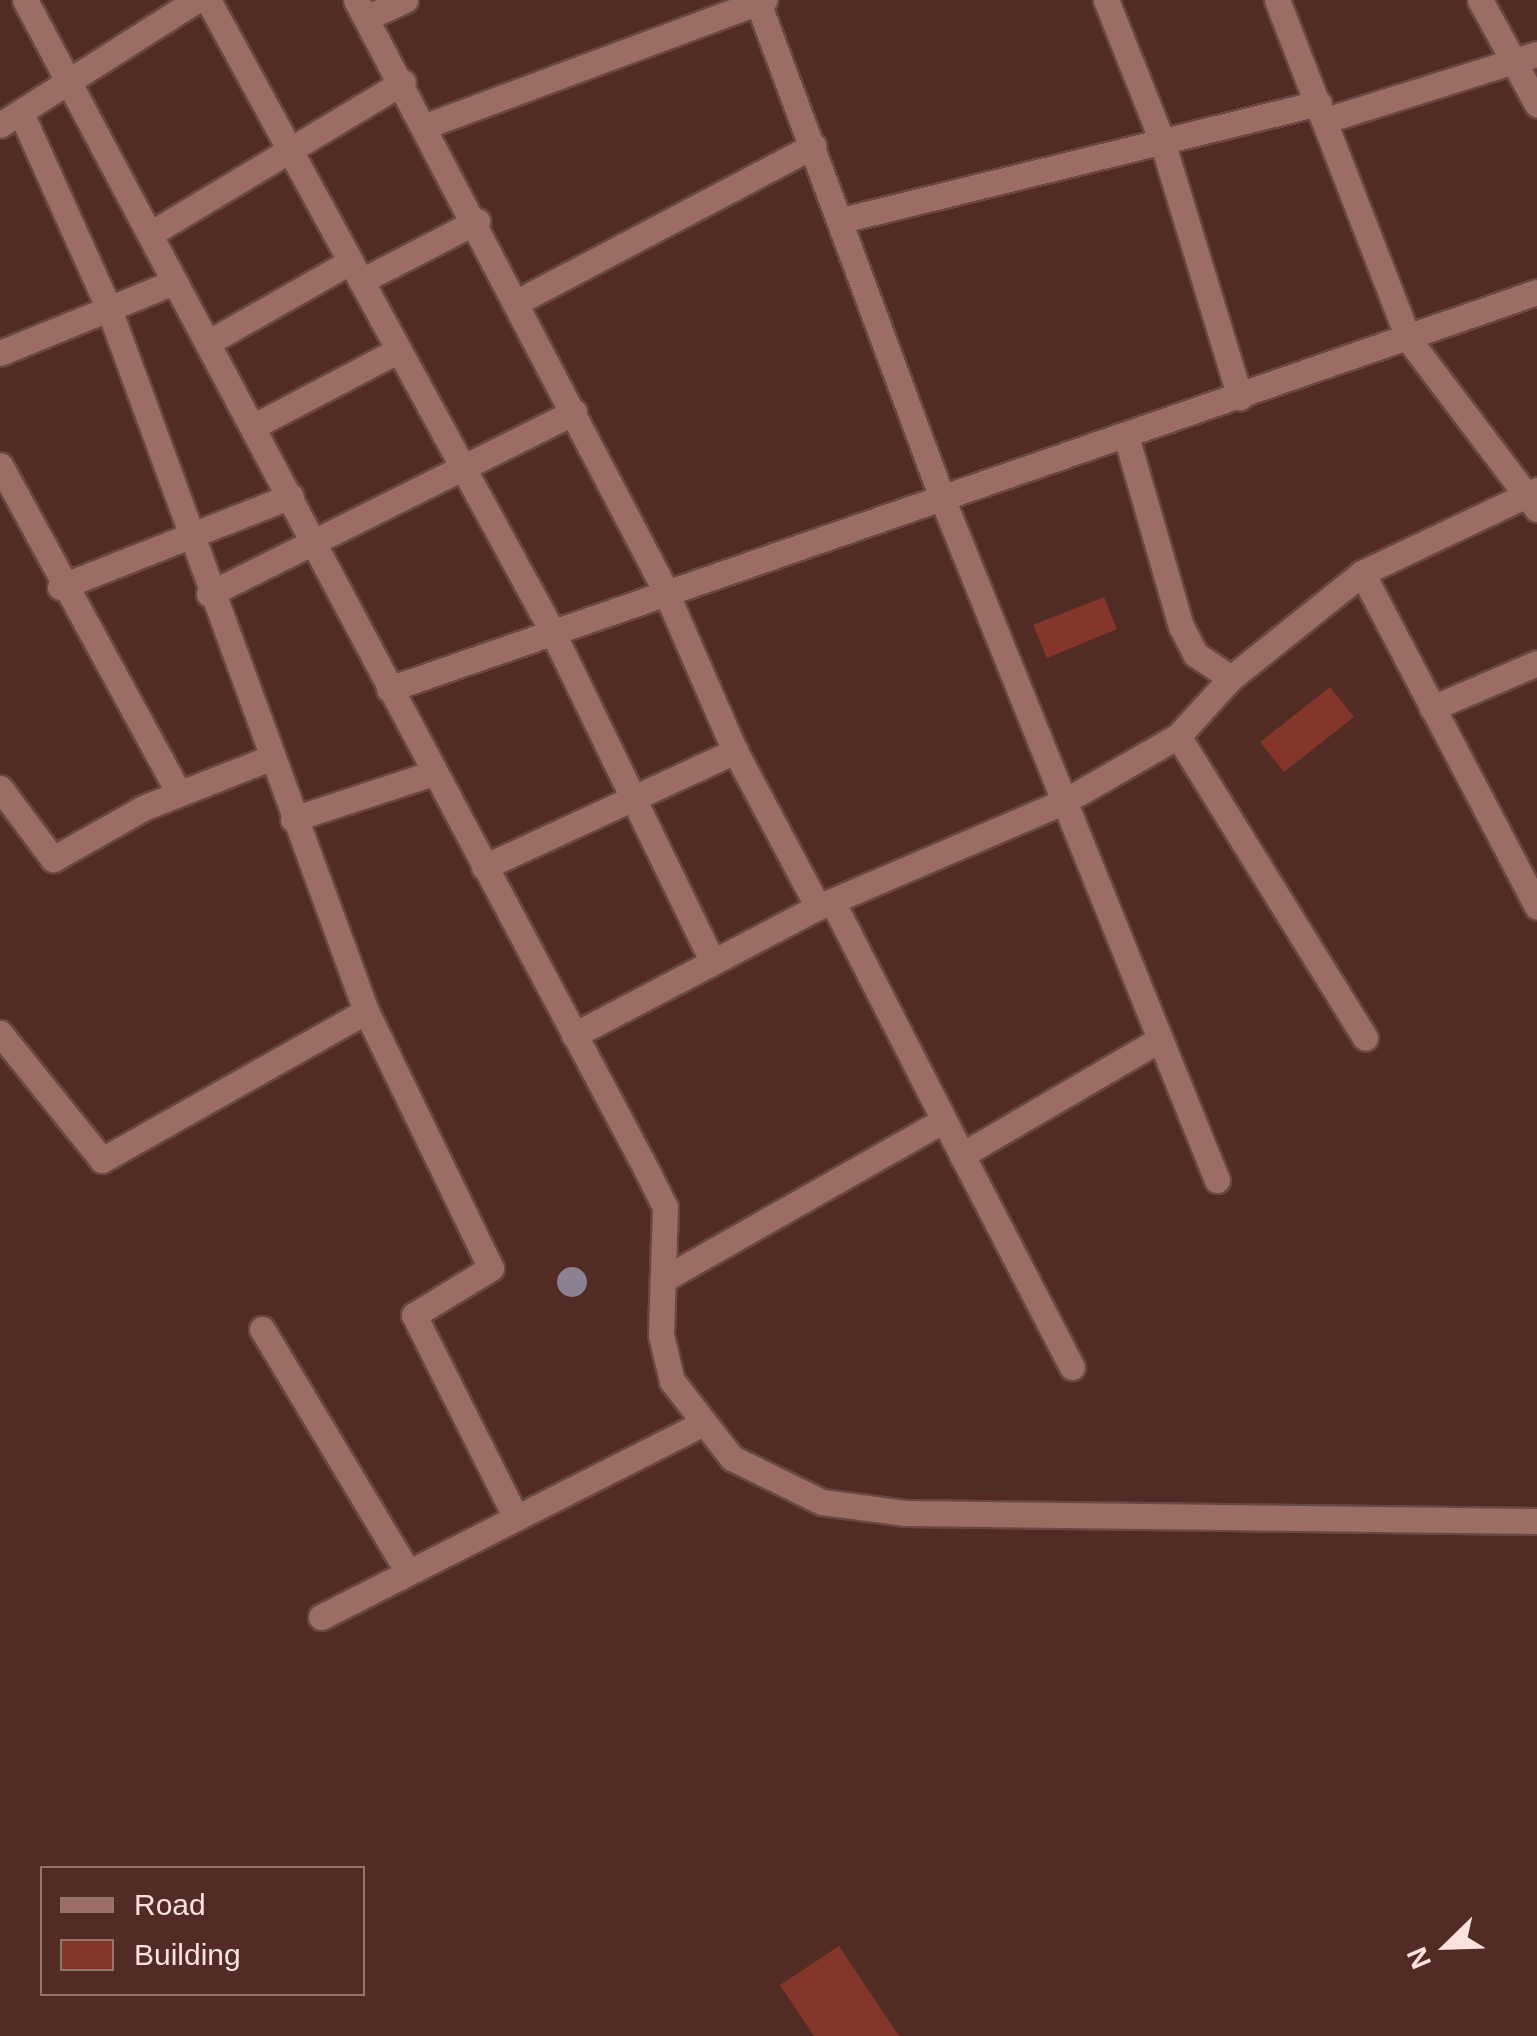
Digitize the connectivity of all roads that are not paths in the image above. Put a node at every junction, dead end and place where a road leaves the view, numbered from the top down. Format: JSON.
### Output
{"nodes":[{"id":1,"x":25,"y":0,"type":"edge"},
{"id":2,"x":196,"y":0,"type":"edge"},
{"id":3,"x":208,"y":0,"type":"edge"},
{"id":4,"x":405,"y":0,"type":"edge"},
{"id":5,"x":1106,"y":0,"type":"edge"},
{"id":6,"x":1276,"y":0,"type":"edge"},
{"id":7,"x":1480,"y":0,"type":"edge"},
{"id":8,"x":760,"y":1,"type":"edge"},
{"id":9,"x":361,"y":9,"type":"edge"},
{"id":10,"x":1537,"y":54,"type":"edge"},
{"id":11,"x":1510,"y":63,"type":"junction"},
{"id":12,"x":67,"y":79,"type":"junction"},
{"id":13,"x":403,"y":82,"type":"junction"},
{"id":14,"x":1537,"y":104,"type":"edge"},
{"id":15,"x":1322,"y":111,"type":"junction"},
{"id":16,"x":10,"y":119,"type":"edge"},
{"id":17,"x":428,"y":125,"type":"junction"},
{"id":18,"x":1162,"y":141,"type":"junction"},
{"id":19,"x":813,"y":146,"type":"junction"},
{"id":20,"x":289,"y":150,"type":"junction"},
{"id":21,"x":842,"y":220,"type":"junction"},
{"id":22,"x":477,"y":221,"type":"junction"},
{"id":23,"x":150,"y":234,"type":"junction"},
{"id":24,"x":356,"y":272,"type":"junction"},
{"id":25,"x":174,"y":282,"type":"junction"},
{"id":26,"x":1537,"y":292,"type":"edge"},
{"id":27,"x":517,"y":302,"type":"junction"},
{"id":28,"x":109,"y":309,"type":"junction"},
{"id":29,"x":1409,"y":340,"type":"junction"},
{"id":30,"x":209,"y":342,"type":"junction"},
{"id":31,"x":399,"y":350,"type":"junction"},
{"id":32,"x":0,"y":353,"type":"edge"},
{"id":33,"x":1240,"y":397,"type":"junction"},
{"id":34,"x":574,"y":412,"type":"junction"},
{"id":35,"x":256,"y":425,"type":"junction"},
{"id":36,"x":1126,"y":436,"type":"junction"},
{"id":37,"x":463,"y":464,"type":"junction"},
{"id":38,"x":0,"y":465,"type":"edge"},
{"id":39,"x":291,"y":496,"type":"junction"},
{"id":40,"x":1534,"y":498,"type":"edge"},
{"id":41,"x":944,"y":503,"type":"junction"},
{"id":42,"x":189,"y":539,"type":"junction"},
{"id":43,"x":314,"y":542,"type":"junction"},
{"id":44,"x":1362,"y":573,"type":"junction"},
{"id":45,"x":60,"y":587,"type":"junction"},
{"id":46,"x":664,"y":588,"type":"junction"},
{"id":47,"x":208,"y":594,"type":"junction"},
{"id":48,"x":552,"y":631,"type":"junction"},
{"id":49,"x":1537,"y":663,"type":"edge"},
{"id":50,"x":1230,"y":678,"type":"junction"},
{"id":51,"x":389,"y":688,"type":"junction"},
{"id":52,"x":1432,"y":708,"type":"junction"},
{"id":53,"x":1178,"y":736,"type":"junction"},
{"id":54,"x":735,"y":751,"type":"junction"},
{"id":55,"x":270,"y":758,"type":"junction"},
{"id":56,"x":433,"y":773,"type":"junction"},
{"id":57,"x":0,"y":788,"type":"edge"},
{"id":58,"x":179,"y":793,"type":"junction"},
{"id":59,"x":627,"y":800,"type":"junction"},
{"id":60,"x":1066,"y":801,"type":"junction"},
{"id":61,"x":293,"y":819,"type":"junction"},
{"id":62,"x":484,"y":867,"type":"junction"},
{"id":63,"x":825,"y":904,"type":"junction"},
{"id":64,"x":1537,"y":907,"type":"edge"},
{"id":65,"x":714,"y":962,"type":"junction"},
{"id":66,"x":366,"y":1010,"type":"junction"},
{"id":67,"x":0,"y":1033,"type":"edge"},
{"id":68,"x":574,"y":1035,"type":"junction"},
{"id":69,"x":1365,"y":1038,"type":"dead end"},
{"id":70,"x":1159,"y":1040,"type":"junction"},
{"id":71,"x":940,"y":1122,"type":"junction"},
{"id":72,"x":962,"y":1155,"type":"junction"},
{"id":73,"x":1217,"y":1180,"type":"dead end"},
{"id":74,"x":664,"y":1279,"type":"junction"},
{"id":75,"x":262,"y":1329,"type":"dead end"},
{"id":76,"x":1072,"y":1367,"type":"dead end"},
{"id":77,"x":699,"y":1425,"type":"junction"},
{"id":78,"x":516,"y":1518,"type":"junction"},
{"id":79,"x":1537,"y":1521,"type":"edge"},
{"id":80,"x":408,"y":1572,"type":"junction"},
{"id":81,"x":321,"y":1617,"type":"dead end"}],
"edges":[{"from":1,"to":12,"type":"street"},
{"from":2,"to":12,"type":"street"},
{"from":3,"to":20,"type":"street"},
{"from":4,"to":9,"type":"street"},
{"from":5,"to":18,"type":"street"},
{"from":6,"to":15,"type":"street"},
{"from":7,"to":11,"type":"street"},
{"from":8,"to":17,"type":"street"},
{"from":8,"to":19,"type":"street"},
{"from":9,"to":13,"type":"street"},
{"from":10,"to":11,"type":"street"},
{"from":11,"to":14,"type":"street"},
{"from":11,"to":15,"type":"street"},
{"from":12,"to":16,"type":"street"},
{"from":12,"to":23,"type":"street"},
{"from":13,"to":17,"type":"street"},
{"from":13,"to":20,"type":"street"},
{"from":15,"to":18,"type":"street"},
{"from":15,"to":29,"type":"street"},
{"from":16,"to":28,"type":"street"},
{"from":17,"to":22,"type":"street"},
{"from":18,"to":21,"type":"street"},
{"from":18,"to":33,"type":"street"},
{"from":19,"to":21,"type":"street"},
{"from":19,"to":27,"type":"street"},
{"from":20,"to":23,"type":"street"},
{"from":20,"to":24,"type":"street"},
{"from":21,"to":41,"type":"street"},
{"from":22,"to":24,"type":"street"},
{"from":22,"to":27,"type":"street"},
{"from":23,"to":25,"type":"street"},
{"from":24,"to":30,"type":"street"},
{"from":24,"to":31,"type":"street"},
{"from":25,"to":28,"type":"street"},
{"from":25,"to":30,"type":"street"},
{"from":26,"to":29,"type":"street"},
{"from":27,"to":34,"type":"street"},
{"from":28,"to":32,"type":"street"},
{"from":28,"to":42,"type":"street"},
{"from":29,"to":33,"type":"street"},
{"from":29,"to":40,"type":"street"},
{"from":30,"to":35,"type":"street"},
{"from":31,"to":35,"type":"street"},
{"from":31,"to":37,"type":"street"},
{"from":33,"to":36,"type":"street"},
{"from":34,"to":37,"type":"street"},
{"from":34,"to":46,"type":"street"},
{"from":35,"to":39,"type":"street"},
{"from":36,"to":41,"type":"street"},
{"from":36,"to":50,"type":"street"},
{"from":37,"to":43,"type":"street"},
{"from":37,"to":48,"type":"street"},
{"from":38,"to":45,"type":"street"},
{"from":39,"to":42,"type":"street"},
{"from":39,"to":43,"type":"street"},
{"from":40,"to":44,"type":"street"},
{"from":41,"to":46,"type":"street"},
{"from":41,"to":60,"type":"street"},
{"from":42,"to":45,"type":"street"},
{"from":42,"to":47,"type":"street"},
{"from":43,"to":47,"type":"street"},
{"from":43,"to":51,"type":"street"},
{"from":44,"to":50,"type":"street"},
{"from":44,"to":52,"type":"street"},
{"from":45,"to":58,"type":"street"},
{"from":46,"to":48,"type":"street"},
{"from":46,"to":54,"type":"street"},
{"from":47,"to":55,"type":"street"},
{"from":48,"to":51,"type":"street"},
{"from":48,"to":59,"type":"street"},
{"from":49,"to":52,"type":"street"},
{"from":50,"to":53,"type":"street"},
{"from":51,"to":56,"type":"street"},
{"from":52,"to":64,"type":"street"},
{"from":53,"to":60,"type":"street"},
{"from":53,"to":69,"type":"street"},
{"from":54,"to":59,"type":"street"},
{"from":54,"to":63,"type":"street"},
{"from":55,"to":58,"type":"street"},
{"from":55,"to":61,"type":"street"},
{"from":56,"to":61,"type":"street"},
{"from":56,"to":62,"type":"street"},
{"from":57,"to":58,"type":"street"},
{"from":59,"to":62,"type":"street"},
{"from":59,"to":65,"type":"street"},
{"from":60,"to":63,"type":"street"},
{"from":60,"to":70,"type":"street"},
{"from":61,"to":66,"type":"street"},
{"from":62,"to":68,"type":"street"},
{"from":63,"to":65,"type":"street"},
{"from":63,"to":71,"type":"street"},
{"from":65,"to":68,"type":"street"},
{"from":66,"to":67,"type":"street"},
{"from":66,"to":78,"type":"street"},
{"from":68,"to":74,"type":"street"},
{"from":70,"to":72,"type":"street"},
{"from":70,"to":73,"type":"street"},
{"from":71,"to":72,"type":"street"},
{"from":71,"to":74,"type":"street"},
{"from":72,"to":76,"type":"street"},
{"from":74,"to":77,"type":"street"},
{"from":75,"to":80,"type":"street"},
{"from":77,"to":78,"type":"street"},
{"from":77,"to":79,"type":"street"},
{"from":78,"to":80,"type":"street"},
{"from":80,"to":81,"type":"street"}]}
